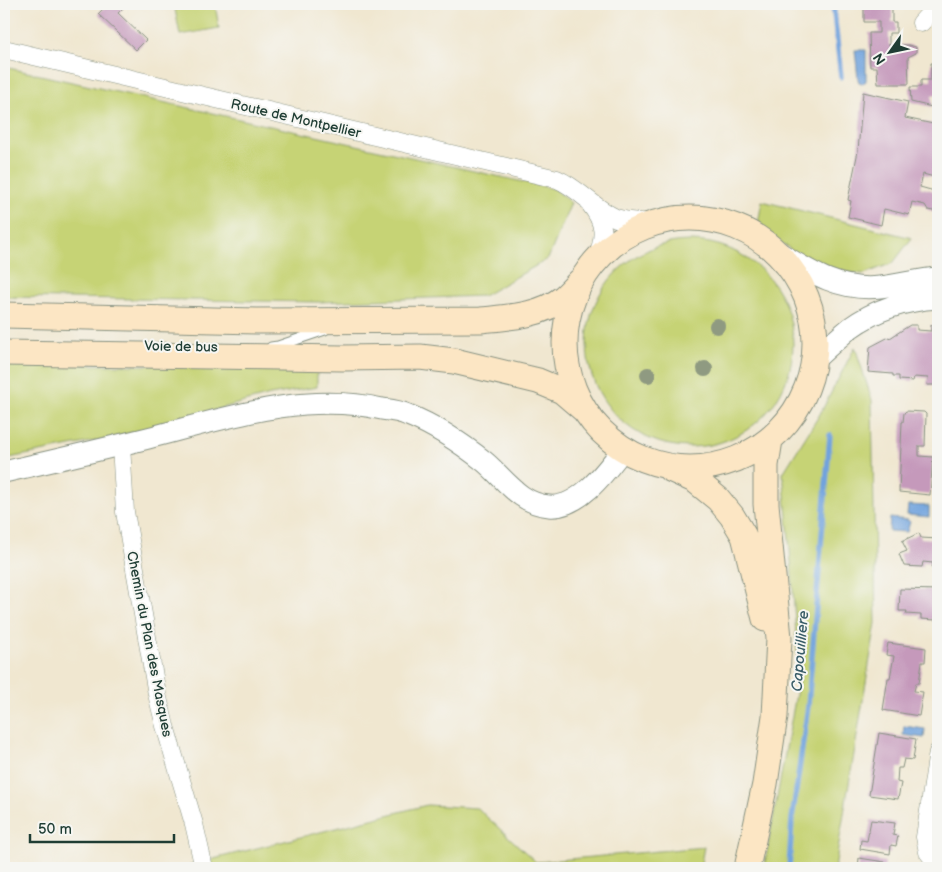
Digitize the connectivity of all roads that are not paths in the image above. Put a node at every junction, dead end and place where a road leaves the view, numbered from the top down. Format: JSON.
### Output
{"nodes":[{"id":1,"x":938,"y":4,"type":"edge"},
{"id":2,"x":921,"y":24,"type":"dead end"},
{"id":3,"x":4,"y":49,"type":"edge"},
{"id":4,"x":584,"y":196,"type":"junction"},
{"id":5,"x":655,"y":223,"type":"junction"},
{"id":6,"x":773,"y":249,"type":"junction"},
{"id":7,"x":591,"y":268,"type":"junction"},
{"id":8,"x":938,"y":278,"type":"edge"},
{"id":9,"x":938,"y":298,"type":"edge"},
{"id":10,"x":4,"y":315,"type":"edge"},
{"id":11,"x":354,"y":320,"type":"junction"},
{"id":12,"x":4,"y":344,"type":"edge"},
{"id":13,"x":4,"y":353,"type":"edge"},
{"id":14,"x":815,"y":359,"type":"junction"},
{"id":15,"x":586,"y":412,"type":"junction"},
{"id":16,"x":770,"y":440,"type":"junction"},
{"id":17,"x":121,"y":445,"type":"junction"},
{"id":18,"x":623,"y":449,"type":"junction"},
{"id":19,"x":661,"y":465,"type":"junction"},
{"id":20,"x":4,"y":472,"type":"edge"},
{"id":21,"x":776,"y":681,"type":"junction"},
{"id":22,"x":938,"y":752,"type":"edge"},
{"id":23,"x":938,"y":865,"type":"edge"},
{"id":24,"x":204,"y":868,"type":"edge"},
{"id":25,"x":747,"y":868,"type":"edge"}],
"edges":[{"from":1,"to":2,"type":"street"},
{"from":3,"to":4,"type":"street","name":"Route de Montpellier"},
{"from":4,"to":5,"type":"street","name":"Route de Montpellier"},
{"from":4,"to":7,"type":"street","name":"Route de Montpellier"},
{"from":5,"to":6,"type":"main road"},
{"from":5,"to":7,"type":"main road"},
{"from":6,"to":8,"type":"street"},
{"from":6,"to":14,"type":"main road"},
{"from":7,"to":11,"type":"main road"},
{"from":7,"to":15,"type":"main road"},
{"from":9,"to":14,"type":"street"},
{"from":10,"to":11,"type":"main road"},
{"from":11,"to":12,"type":"lane","name":"Voie de bus"},
{"from":13,"to":15,"type":"main road"},
{"from":14,"to":16,"type":"main road"},
{"from":15,"to":18,"type":"main road"},
{"from":16,"to":19,"type":"main road"},
{"from":16,"to":21,"type":"main road"},
{"from":17,"to":18,"type":"street"},
{"from":17,"to":20,"type":"street"},
{"from":17,"to":24,"type":"street","name":"Chemin du Plan des Masques"},
{"from":18,"to":19,"type":"main road"},
{"from":19,"to":21,"type":"main road"},
{"from":21,"to":25,"type":"main road"},
{"from":22,"to":23,"type":"street"}]}
